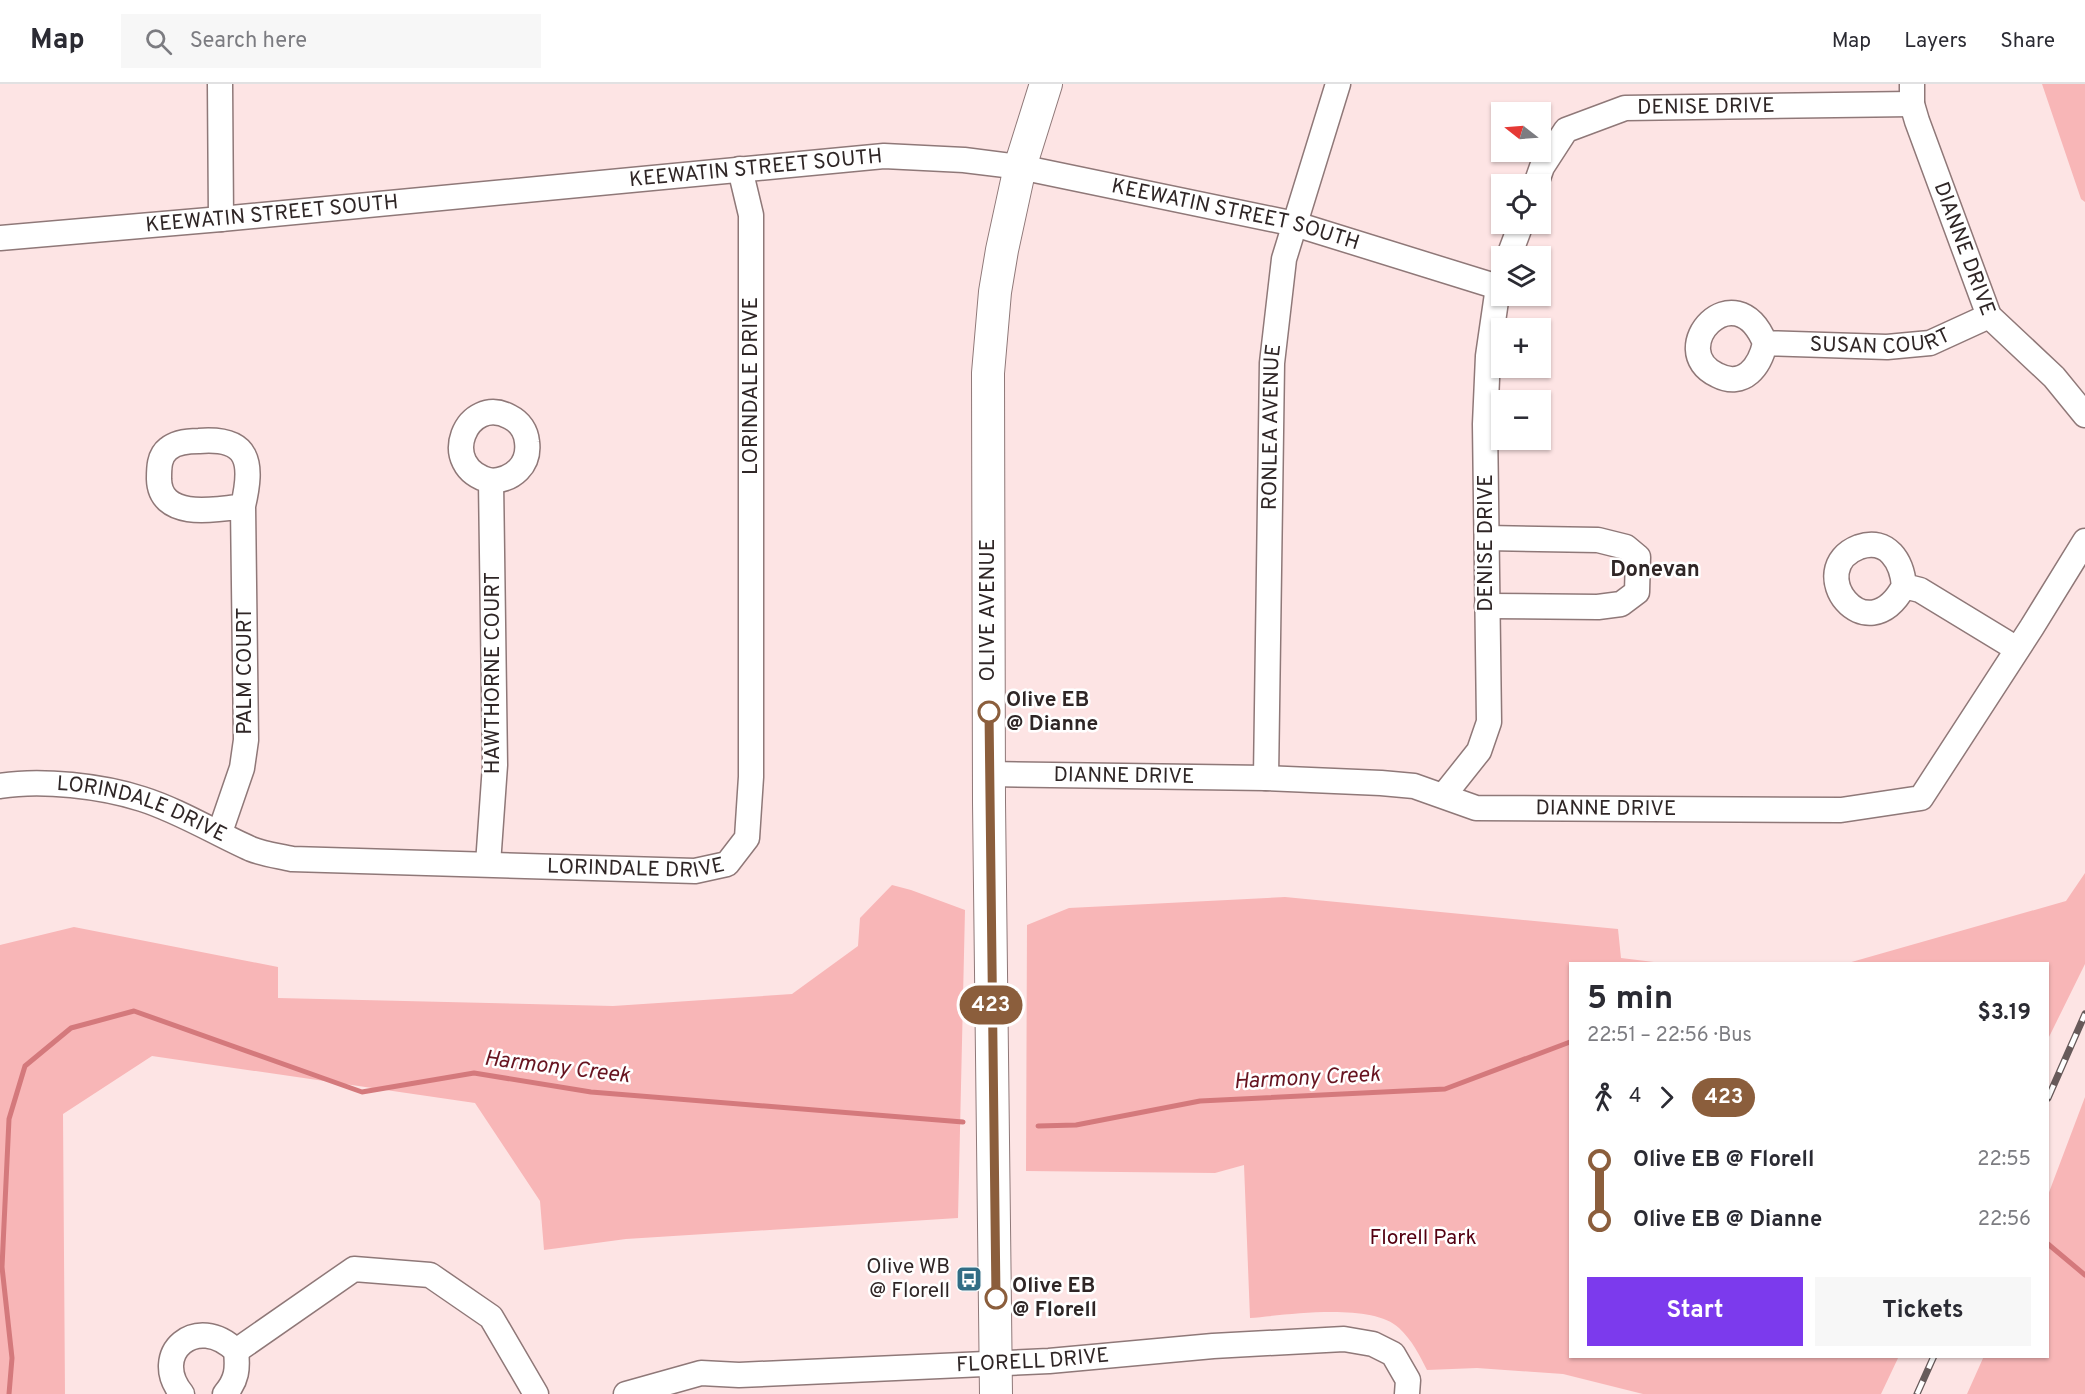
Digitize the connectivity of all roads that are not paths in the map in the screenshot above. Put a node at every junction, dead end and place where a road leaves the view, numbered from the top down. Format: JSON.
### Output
{"nodes":[{"id":1,"x":220,"y":84,"type":"edge"},
{"id":2,"x":1046,"y":84,"type":"edge"},
{"id":3,"x":1338,"y":84,"type":"edge"},
{"id":4,"x":1912,"y":94,"type":"edge"},
{"id":5,"x":1020,"y":167,"type":"junction"},
{"id":6,"x":740,"y":170,"type":"junction"},
{"id":7,"x":1540,"y":174,"type":"edge"},
{"id":8,"x":221,"y":219,"type":"junction"},
{"id":9,"x":1294,"y":224,"type":"junction"},
{"id":10,"x":0,"y":238,"type":"edge"},
{"id":11,"x":1491,"y":280,"type":"edge"},
{"id":12,"x":1496,"y":306,"type":"edge"},
{"id":13,"x":1989,"y":316,"type":"junction"},
{"id":14,"x":1766,"y":343,"type":"dead end"},
{"id":15,"x":2085,"y":415,"type":"edge"},
{"id":16,"x":491,"y":481,"type":"dead end"},
{"id":17,"x":243,"y":506,"type":"dead end"},
{"id":18,"x":1487,"y":538,"type":"junction"},
{"id":19,"x":2085,"y":541,"type":"edge"},
{"id":20,"x":1904,"y":586,"type":"dead end"},
{"id":21,"x":1486,"y":606,"type":"junction"},
{"id":22,"x":2017,"y":649,"type":"junction"},
{"id":23,"x":989,"y":774,"type":"junction"},
{"id":24,"x":1266,"y":778,"type":"junction"},
{"id":25,"x":0,"y":786,"type":"edge"},
{"id":26,"x":1444,"y":795,"type":"junction"},
{"id":27,"x":220,"y":832,"type":"junction"},
{"id":28,"x":488,"y":864,"type":"junction"},
{"id":29,"x":236,"y":1351,"type":"junction"},
{"id":30,"x":997,"y":1379,"type":"edge"},
{"id":31,"x":739,"y":1385,"type":"edge"},
{"id":32,"x":182,"y":1394,"type":"edge"},
{"id":33,"x":225,"y":1394,"type":"edge"},
{"id":34,"x":536,"y":1394,"type":"edge"},
{"id":35,"x":626,"y":1394,"type":"edge"},
{"id":36,"x":1407,"y":1394,"type":"edge"}],
"edges":[{"from":1,"to":8,"type":"street"},
{"from":2,"to":5,"type":"main road","name":"OLIVE AVENUE"},
{"from":3,"to":9,"type":"street","name":"RONLEA AVENUE"},
{"from":4,"to":7,"type":"street","name":"DENISE DRIVE"},
{"from":4,"to":13,"type":"street","name":"DIANNE DRIVE"},
{"from":5,"to":6,"type":"street","name":"KEEWATIN STREET SOUTH"},
{"from":5,"to":9,"type":"street","name":"KEEWATIN STREET SOUTH"},
{"from":5,"to":23,"type":"main road","name":"OLIVE AVENUE"},
{"from":6,"to":8,"type":"street","name":"KEEWATIN STREET SOUTH"},
{"from":6,"to":28,"type":"street","name":"LORINDALE DRIVE"},
{"from":8,"to":10,"type":"street","name":"KEEWATIN STREET SOUTH"},
{"from":9,"to":11,"type":"street","name":"KEEWATIN STREET SOUTH"},
{"from":9,"to":24,"type":"street","name":"RONLEA AVENUE"},
{"from":12,"to":18,"type":"street","name":"DENISE DRIVE"},
{"from":13,"to":14,"type":"street","name":"SUSAN COURT"},
{"from":13,"to":15,"type":"street","name":"DIANNE DRIVE"},
{"from":16,"to":28,"type":"street","name":"HAWTHORNE COURT"},
{"from":17,"to":27,"type":"street","name":"PALM COURT"},
{"from":18,"to":21,"type":"street","name":"DENISE DRIVE"},
{"from":18,"to":21,"type":"street"},
{"from":19,"to":22,"type":"street","name":"DIANNE DRIVE"},
{"from":20,"to":22,"type":"street"},
{"from":21,"to":26,"type":"street","name":"DENISE DRIVE"},
{"from":22,"to":26,"type":"street","name":"DIANNE DRIVE"},
{"from":23,"to":24,"type":"street","name":"DIANNE DRIVE"},
{"from":23,"to":30,"type":"main road","name":"OLIVE AVENUE"},
{"from":24,"to":26,"type":"street","name":"DIANNE DRIVE"},
{"from":25,"to":27,"type":"street","name":"LORINDALE DRIVE"},
{"from":27,"to":28,"type":"street","name":"LORINDALE DRIVE"},
{"from":29,"to":32,"type":"street"},
{"from":29,"to":33,"type":"street"},
{"from":29,"to":34,"type":"street"},
{"from":30,"to":31,"type":"street","name":"FLORELL DRIVE"},
{"from":30,"to":36,"type":"street","name":"FLORELL DRIVE"},
{"from":31,"to":35,"type":"street","name":"FLORELL DRIVE"}]}
